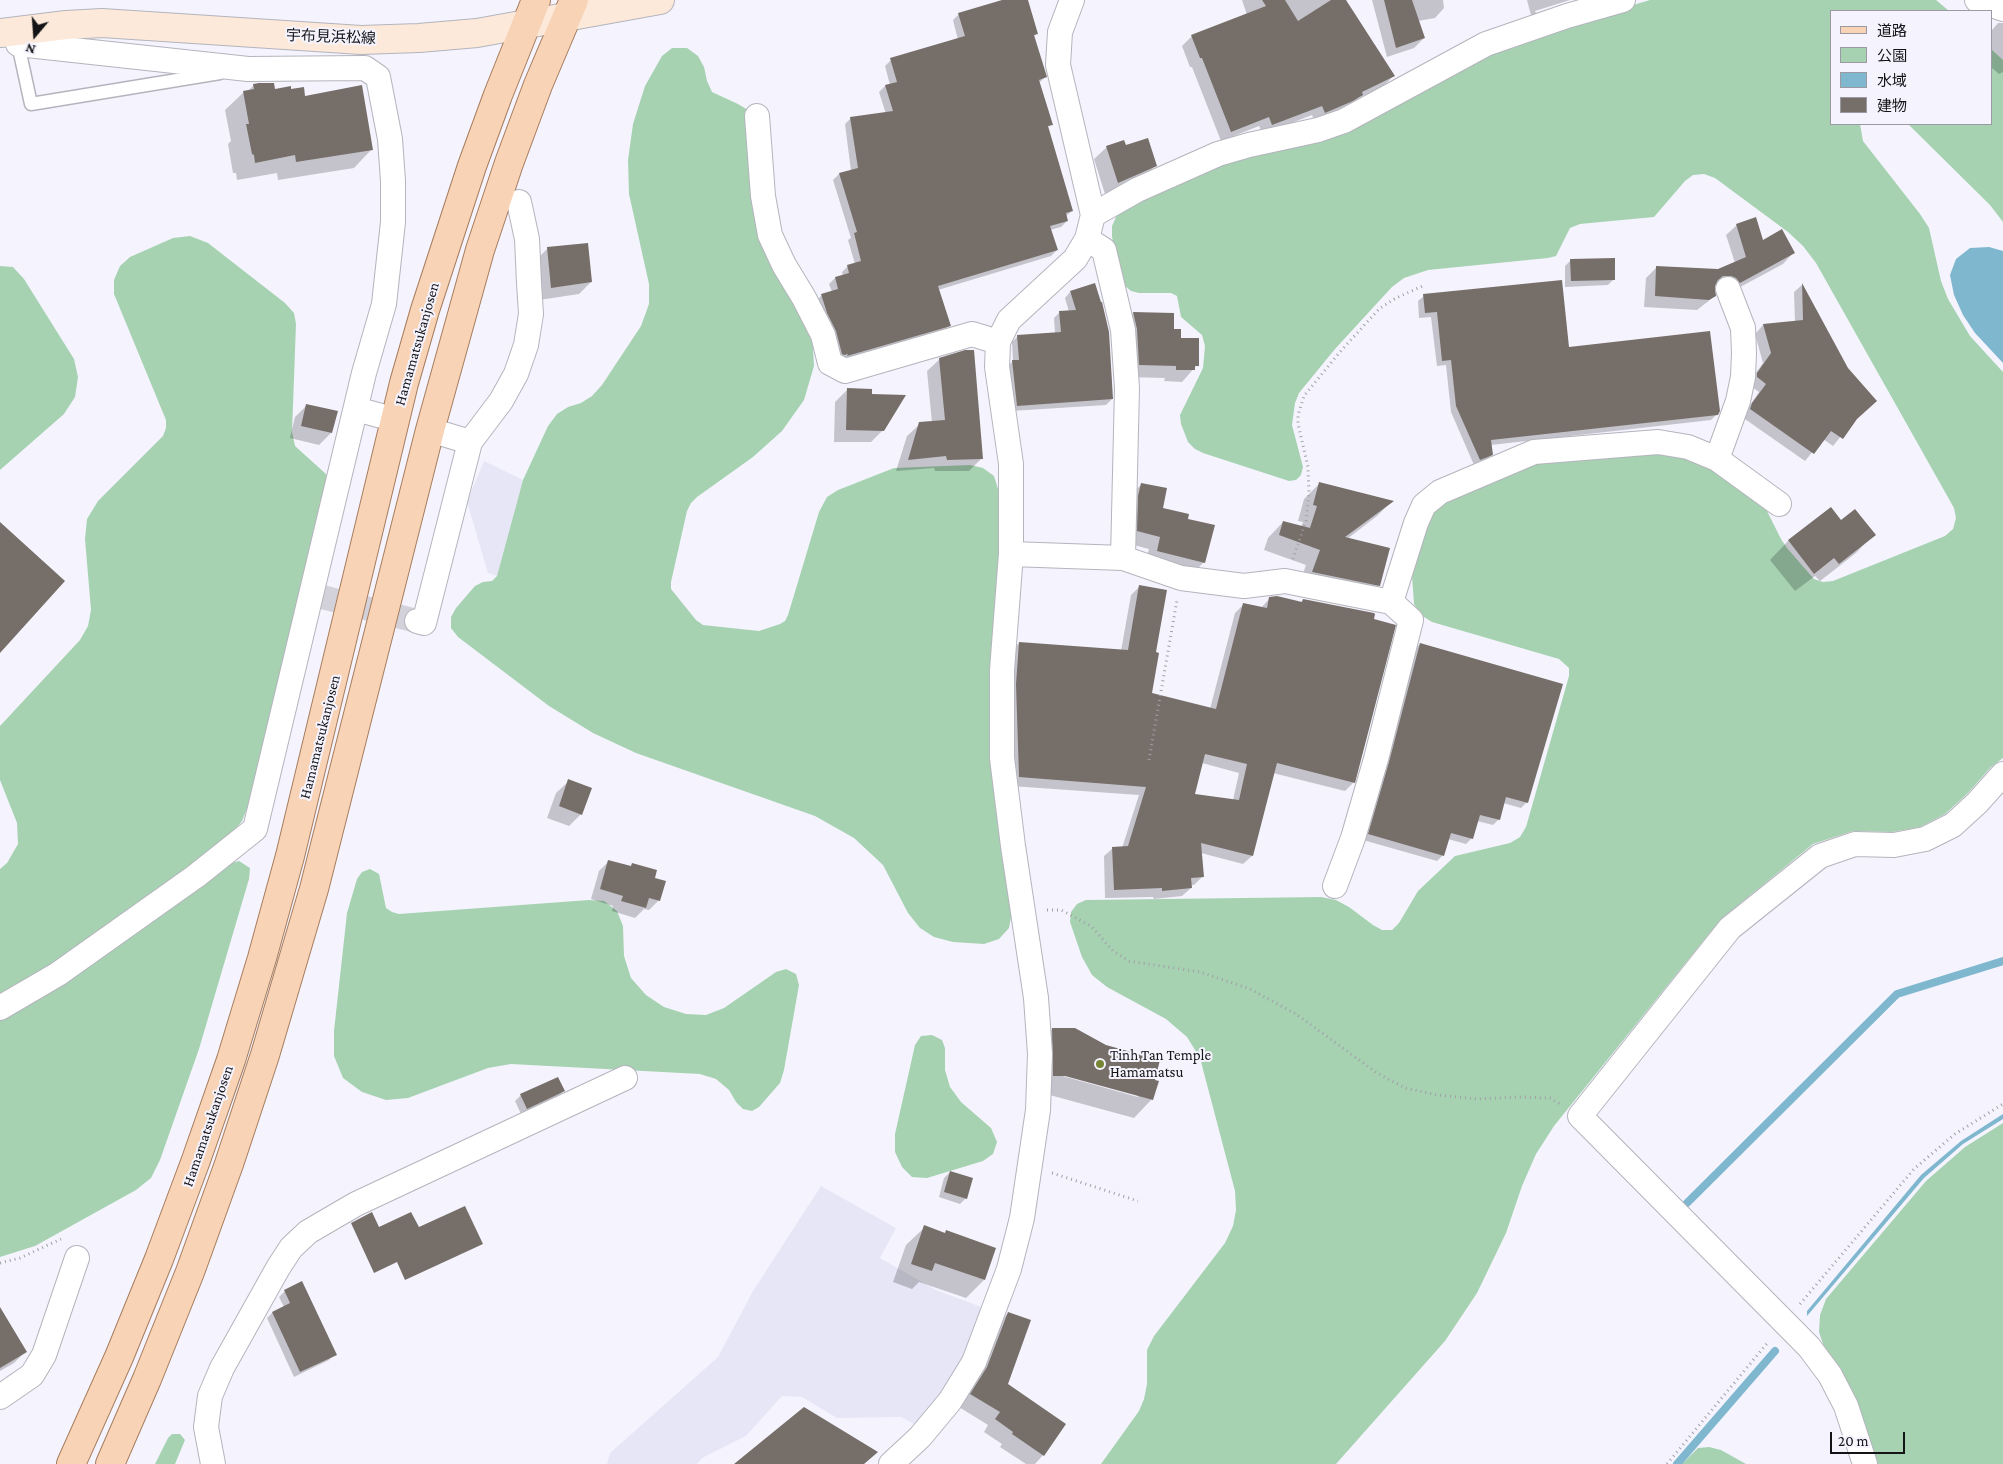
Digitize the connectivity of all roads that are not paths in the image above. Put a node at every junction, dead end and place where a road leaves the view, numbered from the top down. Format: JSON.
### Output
{"nodes":[{"id":1,"x":660,"y":0,"type":"edge"},
{"id":2,"x":1072,"y":0,"type":"edge"},
{"id":3,"x":1623,"y":0,"type":"edge"},
{"id":4,"x":1977,"y":0,"type":"edge"},
{"id":5,"x":571,"y":8,"type":"edge"},
{"id":6,"x":2003,"y":9,"type":"edge"},
{"id":7,"x":531,"y":12,"type":"edge"},
{"id":8,"x":11,"y":36,"type":"edge"},
{"id":9,"x":248,"y":69,"type":"junction"},
{"id":10,"x":757,"y":116,"type":"dead end"},
{"id":11,"x":519,"y":202,"type":"dead end"},
{"id":12,"x":1092,"y":215,"type":"junction"},
{"id":13,"x":1087,"y":239,"type":"junction"},
{"id":14,"x":1728,"y":289,"type":"dead end"},
{"id":15,"x":998,"y":342,"type":"junction"},
{"id":16,"x":356,"y":409,"type":"junction"},
{"id":17,"x":396,"y":420,"type":"junction"},
{"id":18,"x":430,"y":430,"type":"junction"},
{"id":19,"x":470,"y":442,"type":"junction"},
{"id":20,"x":1717,"y":459,"type":"junction"},
{"id":21,"x":1779,"y":504,"type":"dead end"},
{"id":22,"x":1011,"y":554,"type":"junction"},
{"id":23,"x":1123,"y":558,"type":"junction"},
{"id":24,"x":1391,"y":602,"type":"junction"},
{"id":25,"x":417,"y":621,"type":"dead end"},
{"id":26,"x":2003,"y":774,"type":"edge"},
{"id":27,"x":1335,"y":886,"type":"dead end"},
{"id":28,"x":0,"y":1008,"type":"edge"},
{"id":29,"x":626,"y":1078,"type":"dead end"},
{"id":30,"x":77,"y":1258,"type":"road end"},
{"id":31,"x":0,"y":1397,"type":"edge"},
{"id":32,"x":71,"y":1464,"type":"edge"},
{"id":33,"x":110,"y":1464,"type":"edge"},
{"id":34,"x":213,"y":1464,"type":"edge"},
{"id":35,"x":891,"y":1464,"type":"edge"},
{"id":36,"x":1865,"y":1464,"type":"edge"}],
"edges":[{"from":1,"to":5,"type":"main road","name":"宇布見浜松線"},
{"from":2,"to":12,"type":"street"},
{"from":3,"to":12,"type":"street"},
{"from":4,"to":6,"type":"street"},
{"from":5,"to":7,"type":"main road","name":"宇布見浜松線"},
{"from":5,"to":18,"type":"main road","name":"Hamamatsukanjosen"},
{"from":7,"to":8,"type":"main road","name":"宇布見浜松線"},
{"from":7,"to":17,"type":"main road","name":"Hamamatsukanjosen"},
{"from":8,"to":9,"type":"street"},
{"from":8,"to":9,"type":"lane"},
{"from":9,"to":16,"type":"street"},
{"from":10,"to":15,"type":"street"},
{"from":11,"to":19,"type":"street"},
{"from":12,"to":13,"type":"street"},
{"from":13,"to":15,"type":"street"},
{"from":13,"to":23,"type":"street"},
{"from":14,"to":20,"type":"street"},
{"from":15,"to":22,"type":"street"},
{"from":16,"to":17,"type":"street"},
{"from":16,"to":28,"type":"street"},
{"from":17,"to":32,"type":"main road","name":"Hamamatsukanjosen"},
{"from":18,"to":19,"type":"street"},
{"from":18,"to":33,"type":"main road","name":"Hamamatsukanjosen"},
{"from":19,"to":25,"type":"street"},
{"from":20,"to":21,"type":"street"},
{"from":20,"to":24,"type":"street"},
{"from":22,"to":23,"type":"street"},
{"from":22,"to":35,"type":"street"},
{"from":23,"to":24,"type":"street"},
{"from":24,"to":27,"type":"street"},
{"from":26,"to":36,"type":"street"},
{"from":29,"to":34,"type":"street"},
{"from":30,"to":31,"type":"street"}]}
